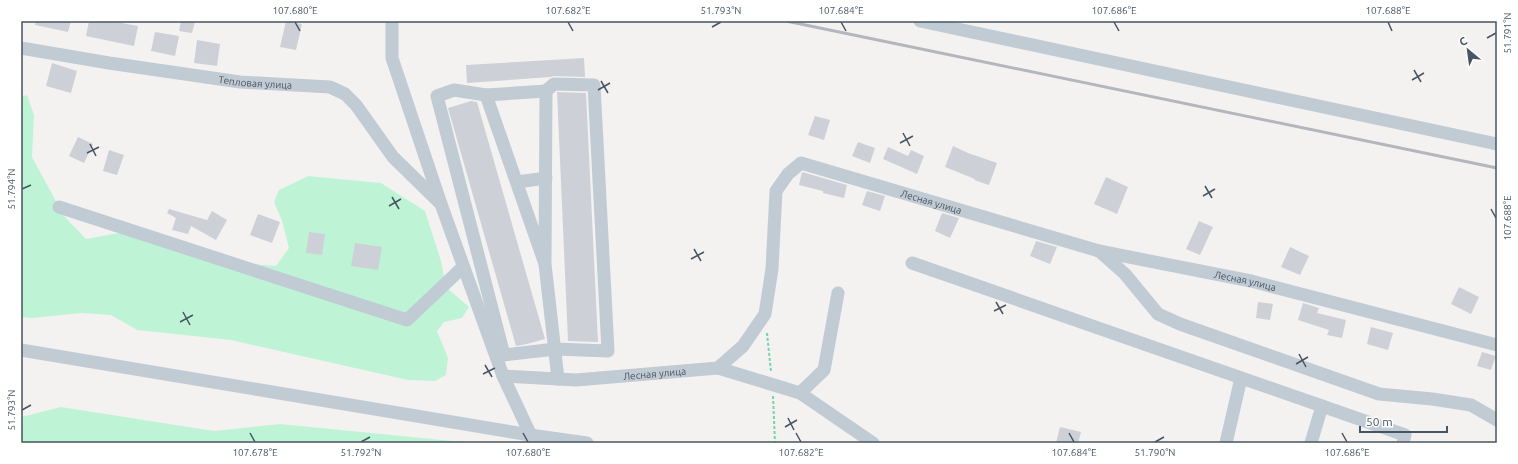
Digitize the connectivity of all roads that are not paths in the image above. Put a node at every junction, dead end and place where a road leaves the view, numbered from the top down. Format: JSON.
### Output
{"nodes":[{"id":1,"x":392,"y":21,"type":"edge"},
{"id":2,"x":920,"y":21,"type":"edge"},
{"id":3,"x":21,"y":48,"type":"edge"},
{"id":4,"x":546,"y":91,"type":"junction"},
{"id":5,"x":486,"y":95,"type":"junction"},
{"id":6,"x":1497,"y":144,"type":"edge"},
{"id":7,"x":546,"y":178,"type":"junction"},
{"id":8,"x":517,"y":182,"type":"junction"},
{"id":9,"x":440,"y":204,"type":"junction"},
{"id":10,"x":59,"y":207,"type":"dead end"},
{"id":11,"x":1099,"y":251,"type":"junction"},
{"id":12,"x":912,"y":262,"type":"dead end"},
{"id":13,"x":545,"y":264,"type":"junction"},
{"id":14,"x":463,"y":267,"type":"junction"},
{"id":15,"x":838,"y":293,"type":"dead end"},
{"id":16,"x":1497,"y":345,"type":"edge"},
{"id":17,"x":555,"y":349,"type":"junction"},
{"id":18,"x":21,"y":350,"type":"edge"},
{"id":19,"x":718,"y":368,"type":"junction"},
{"id":20,"x":502,"y":376,"type":"junction"},
{"id":21,"x":1241,"y":378,"type":"junction"},
{"id":22,"x":558,"y":379,"type":"junction"},
{"id":23,"x":800,"y":393,"type":"junction"},
{"id":24,"x":1322,"y":406,"type":"junction"},
{"id":25,"x":1497,"y":420,"type":"edge"},
{"id":26,"x":532,"y":439,"type":"edge"},
{"id":27,"x":587,"y":443,"type":"edge"},
{"id":28,"x":873,"y":443,"type":"edge"},
{"id":29,"x":1226,"y":443,"type":"edge"},
{"id":30,"x":1311,"y":443,"type":"edge"},
{"id":31,"x":1403,"y":443,"type":"edge"}],
"edges":[{"from":1,"to":9,"type":"street"},
{"from":2,"to":6,"type":"street"},
{"from":3,"to":9,"type":"street","name":"Тепловая улица"},
{"from":4,"to":5,"type":"street"},
{"from":4,"to":7,"type":"street"},
{"from":4,"to":17,"type":"street"},
{"from":5,"to":8,"type":"street"},
{"from":5,"to":17,"type":"street"},
{"from":7,"to":8,"type":"street"},
{"from":7,"to":13,"type":"street"},
{"from":8,"to":13,"type":"street"},
{"from":9,"to":14,"type":"street"},
{"from":10,"to":14,"type":"street"},
{"from":11,"to":16,"type":"street","name":"Лесная улица"},
{"from":11,"to":19,"type":"street","name":"Лесная улица"},
{"from":11,"to":25,"type":"street"},
{"from":12,"to":21,"type":"street"},
{"from":13,"to":17,"type":"street"},
{"from":14,"to":20,"type":"street"},
{"from":15,"to":23,"type":"street"},
{"from":17,"to":22,"type":"street"},
{"from":18,"to":26,"type":"street"},
{"from":19,"to":22,"type":"street","name":"Лесная улица"},
{"from":19,"to":23,"type":"street"},
{"from":20,"to":22,"type":"street","name":"Лесная улица"},
{"from":20,"to":26,"type":"street"},
{"from":21,"to":24,"type":"street"},
{"from":21,"to":29,"type":"street"},
{"from":23,"to":28,"type":"street"},
{"from":24,"to":30,"type":"street"},
{"from":24,"to":31,"type":"street"},
{"from":26,"to":27,"type":"street"}]}
